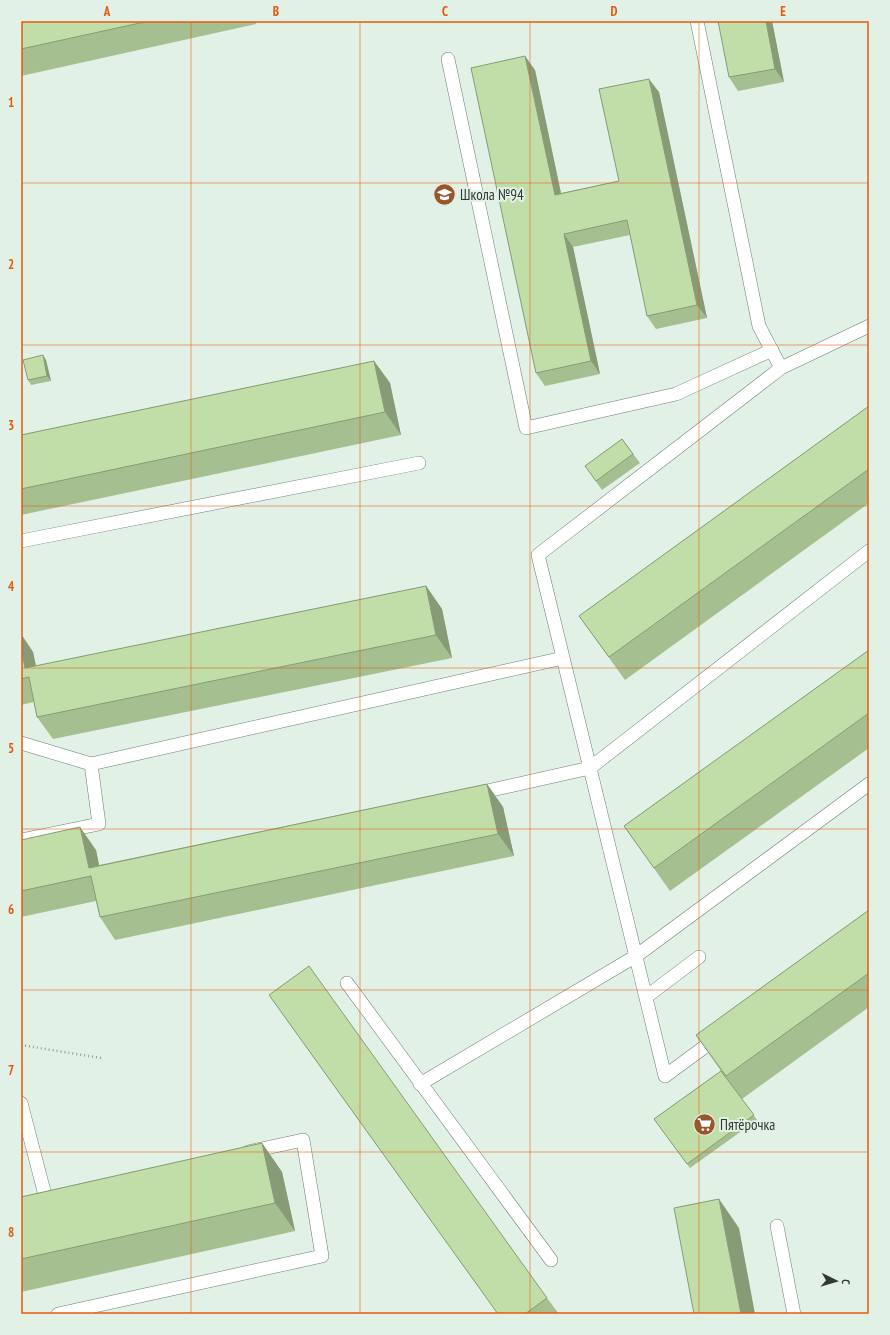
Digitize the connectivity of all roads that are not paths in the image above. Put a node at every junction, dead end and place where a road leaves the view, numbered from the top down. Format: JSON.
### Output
{"nodes":[{"id":1,"x":697,"y":21,"type":"edge"},
{"id":2,"x":448,"y":59,"type":"dead end"},
{"id":3,"x":869,"y":326,"type":"edge"},
{"id":4,"x":772,"y":350,"type":"junction"},
{"id":5,"x":781,"y":368,"type":"junction"},
{"id":6,"x":419,"y":463,"type":"dead end"},
{"id":7,"x":21,"y":541,"type":"edge"},
{"id":8,"x":869,"y":551,"type":"edge"},
{"id":9,"x":563,"y":658,"type":"junction"},
{"id":10,"x":21,"y":743,"type":"edge"},
{"id":11,"x":91,"y":764,"type":"junction"},
{"id":12,"x":590,"y":768,"type":"junction"},
{"id":13,"x":869,"y":784,"type":"edge"},
{"id":14,"x":458,"y":798,"type":"edge"},
{"id":15,"x":21,"y":840,"type":"edge"},
{"id":16,"x":636,"y":956,"type":"junction"},
{"id":17,"x":699,"y":956,"type":"dead end"},
{"id":18,"x":347,"y":983,"type":"dead end"},
{"id":19,"x":646,"y":997,"type":"junction"},
{"id":20,"x":729,"y":1030,"type":"edge"},
{"id":21,"x":420,"y":1084,"type":"junction"},
{"id":22,"x":21,"y":1103,"type":"edge"},
{"id":23,"x":232,"y":1155,"type":"edge"},
{"id":24,"x":61,"y":1192,"type":"edge"},
{"id":25,"x":777,"y":1226,"type":"dead end"},
{"id":26,"x":551,"y":1260,"type":"dead end"},
{"id":27,"x":58,"y":1314,"type":"edge"},
{"id":28,"x":794,"y":1314,"type":"edge"}],
"edges":[{"from":1,"to":4,"type":"lane"},
{"from":2,"to":4,"type":"lane"},
{"from":3,"to":5,"type":"lane"},
{"from":4,"to":5,"type":"lane"},
{"from":5,"to":9,"type":"lane"},
{"from":6,"to":7,"type":"lane"},
{"from":8,"to":12,"type":"lane"},
{"from":9,"to":11,"type":"lane"},
{"from":9,"to":12,"type":"lane"},
{"from":10,"to":11,"type":"lane"},
{"from":11,"to":15,"type":"lane"},
{"from":12,"to":14,"type":"lane"},
{"from":12,"to":16,"type":"lane"},
{"from":13,"to":16,"type":"lane"},
{"from":16,"to":19,"type":"lane"},
{"from":16,"to":21,"type":"lane"},
{"from":17,"to":19,"type":"lane"},
{"from":18,"to":21,"type":"lane"},
{"from":19,"to":20,"type":"lane"},
{"from":21,"to":26,"type":"lane"},
{"from":22,"to":24,"type":"lane"},
{"from":23,"to":27,"type":"lane"},
{"from":25,"to":28,"type":"lane"}]}
